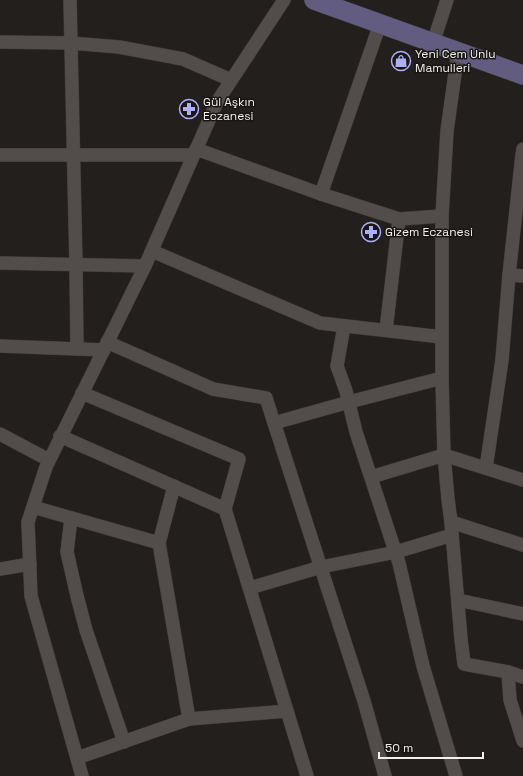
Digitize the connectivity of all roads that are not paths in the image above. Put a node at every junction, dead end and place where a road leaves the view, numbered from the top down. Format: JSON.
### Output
{"nodes":[{"id":1,"x":70,"y":0,"type":"edge"},
{"id":2,"x":284,"y":0,"type":"edge"},
{"id":3,"x":314,"y":0,"type":"edge"},
{"id":4,"x":447,"y":0,"type":"edge"},
{"id":5,"x":380,"y":24,"type":"junction"},
{"id":6,"x":0,"y":42,"type":"edge"},
{"id":7,"x":71,"y":43,"type":"junction"},
{"id":8,"x":433,"y":43,"type":"junction"},
{"id":9,"x":458,"y":52,"type":"junction"},
{"id":10,"x":523,"y":75,"type":"edge"},
{"id":11,"x":231,"y":80,"type":"junction"},
{"id":12,"x":523,"y":149,"type":"edge"},
{"id":13,"x":195,"y":152,"type":"junction"},
{"id":14,"x":0,"y":155,"type":"edge"},
{"id":15,"x":73,"y":155,"type":"junction"},
{"id":16,"x":321,"y":194,"type":"junction"},
{"id":17,"x":442,"y":216,"type":"junction"},
{"id":18,"x":399,"y":219,"type":"junction"},
{"id":19,"x":152,"y":251,"type":"junction"},
{"id":20,"x":0,"y":263,"type":"edge"},
{"id":21,"x":76,"y":264,"type":"junction"},
{"id":22,"x":145,"y":266,"type":"junction"},
{"id":23,"x":509,"y":275,"type":"junction"},
{"id":24,"x":523,"y":276,"type":"edge"},
{"id":25,"x":344,"y":326,"type":"junction"},
{"id":26,"x":386,"y":330,"type":"junction"},
{"id":27,"x":442,"y":337,"type":"junction"},
{"id":28,"x":0,"y":346,"type":"edge"},
{"id":29,"x":106,"y":346,"type":"junction"},
{"id":30,"x":76,"y":349,"type":"junction"},
{"id":31,"x":442,"y":378,"type":"junction"},
{"id":32,"x":82,"y":393,"type":"junction"},
{"id":33,"x":349,"y":402,"type":"junction"},
{"id":34,"x":274,"y":423,"type":"junction"},
{"id":35,"x":0,"y":434,"type":"edge"},
{"id":36,"x":60,"y":436,"type":"junction"},
{"id":37,"x":444,"y":456,"type":"junction"},
{"id":38,"x":49,"y":460,"type":"junction"},
{"id":39,"x":486,"y":468,"type":"junction"},
{"id":40,"x":371,"y":477,"type":"junction"},
{"id":41,"x":523,"y":480,"type":"edge"},
{"id":42,"x":174,"y":486,"type":"junction"},
{"id":43,"x":33,"y":507,"type":"junction"},
{"id":44,"x":225,"y":508,"type":"junction"},
{"id":45,"x":71,"y":518,"type":"junction"},
{"id":46,"x":451,"y":522,"type":"junction"},
{"id":47,"x":452,"y":535,"type":"junction"},
{"id":48,"x":159,"y":543,"type":"junction"},
{"id":49,"x":523,"y":545,"type":"edge"},
{"id":50,"x":396,"y":552,"type":"junction"},
{"id":51,"x":30,"y":564,"type":"junction"},
{"id":52,"x":321,"y":567,"type":"junction"},
{"id":53,"x":0,"y":569,"type":"edge"},
{"id":54,"x":250,"y":588,"type":"junction"},
{"id":55,"x":458,"y":600,"type":"junction"},
{"id":56,"x":523,"y":614,"type":"edge"},
{"id":57,"x":518,"y":674,"type":"edge"},
{"id":58,"x":287,"y":710,"type":"junction"},
{"id":59,"x":189,"y":719,"type":"junction"},
{"id":60,"x":523,"y":741,"type":"edge"},
{"id":61,"x":124,"y":742,"type":"junction"},
{"id":62,"x":77,"y":758,"type":"junction"},
{"id":63,"x":82,"y":776,"type":"edge"},
{"id":64,"x":307,"y":776,"type":"edge"},
{"id":65,"x":385,"y":776,"type":"edge"},
{"id":66,"x":456,"y":776,"type":"edge"}],
"edges":[{"from":1,"to":7,"type":"street"},
{"from":2,"to":11,"type":"street"},
{"from":3,"to":5,"type":"main road"},
{"from":4,"to":8,"type":"street"},
{"from":5,"to":8,"type":"main road"},
{"from":5,"to":16,"type":"street"},
{"from":6,"to":7,"type":"street"},
{"from":7,"to":11,"type":"street"},
{"from":7,"to":15,"type":"street"},
{"from":8,"to":9,"type":"main road"},
{"from":9,"to":10,"type":"main road"},
{"from":9,"to":17,"type":"street"},
{"from":11,"to":13,"type":"street"},
{"from":12,"to":23,"type":"street"},
{"from":13,"to":15,"type":"street"},
{"from":13,"to":16,"type":"street"},
{"from":13,"to":19,"type":"street"},
{"from":14,"to":15,"type":"street"},
{"from":15,"to":21,"type":"street"},
{"from":16,"to":18,"type":"street"},
{"from":17,"to":18,"type":"street"},
{"from":17,"to":27,"type":"street"},
{"from":18,"to":26,"type":"street"},
{"from":19,"to":22,"type":"street"},
{"from":19,"to":25,"type":"street"},
{"from":20,"to":21,"type":"street"},
{"from":21,"to":22,"type":"street"},
{"from":21,"to":30,"type":"street"},
{"from":22,"to":29,"type":"street"},
{"from":23,"to":24,"type":"street"},
{"from":23,"to":39,"type":"street"},
{"from":25,"to":26,"type":"street"},
{"from":25,"to":33,"type":"street"},
{"from":26,"to":27,"type":"street"},
{"from":27,"to":31,"type":"street"},
{"from":28,"to":30,"type":"street"},
{"from":29,"to":30,"type":"street"},
{"from":29,"to":32,"type":"street"},
{"from":29,"to":34,"type":"street"},
{"from":31,"to":33,"type":"street"},
{"from":31,"to":37,"type":"street"},
{"from":32,"to":36,"type":"street"},
{"from":32,"to":44,"type":"street"},
{"from":33,"to":34,"type":"street"},
{"from":33,"to":40,"type":"street"},
{"from":34,"to":52,"type":"street"},
{"from":35,"to":38,"type":"street"},
{"from":36,"to":38,"type":"street"},
{"from":36,"to":42,"type":"street"},
{"from":37,"to":39,"type":"street"},
{"from":37,"to":40,"type":"street"},
{"from":37,"to":46,"type":"street"},
{"from":38,"to":43,"type":"street"},
{"from":39,"to":41,"type":"street"},
{"from":40,"to":50,"type":"street"},
{"from":42,"to":44,"type":"street"},
{"from":42,"to":48,"type":"street"},
{"from":43,"to":45,"type":"street"},
{"from":43,"to":51,"type":"street"},
{"from":44,"to":54,"type":"street"},
{"from":45,"to":48,"type":"street"},
{"from":45,"to":61,"type":"street"},
{"from":46,"to":47,"type":"street"},
{"from":46,"to":49,"type":"street"},
{"from":47,"to":50,"type":"street"},
{"from":47,"to":55,"type":"street"},
{"from":48,"to":59,"type":"street"},
{"from":50,"to":52,"type":"street"},
{"from":50,"to":66,"type":"street"},
{"from":51,"to":53,"type":"street"},
{"from":51,"to":62,"type":"street"},
{"from":52,"to":54,"type":"street"},
{"from":52,"to":65,"type":"street"},
{"from":54,"to":58,"type":"street"},
{"from":55,"to":56,"type":"street"},
{"from":55,"to":57,"type":"street"},
{"from":57,"to":60,"type":"street"},
{"from":58,"to":59,"type":"street"},
{"from":58,"to":64,"type":"street"},
{"from":59,"to":61,"type":"street"},
{"from":61,"to":62,"type":"street"},
{"from":62,"to":63,"type":"street"}]}
